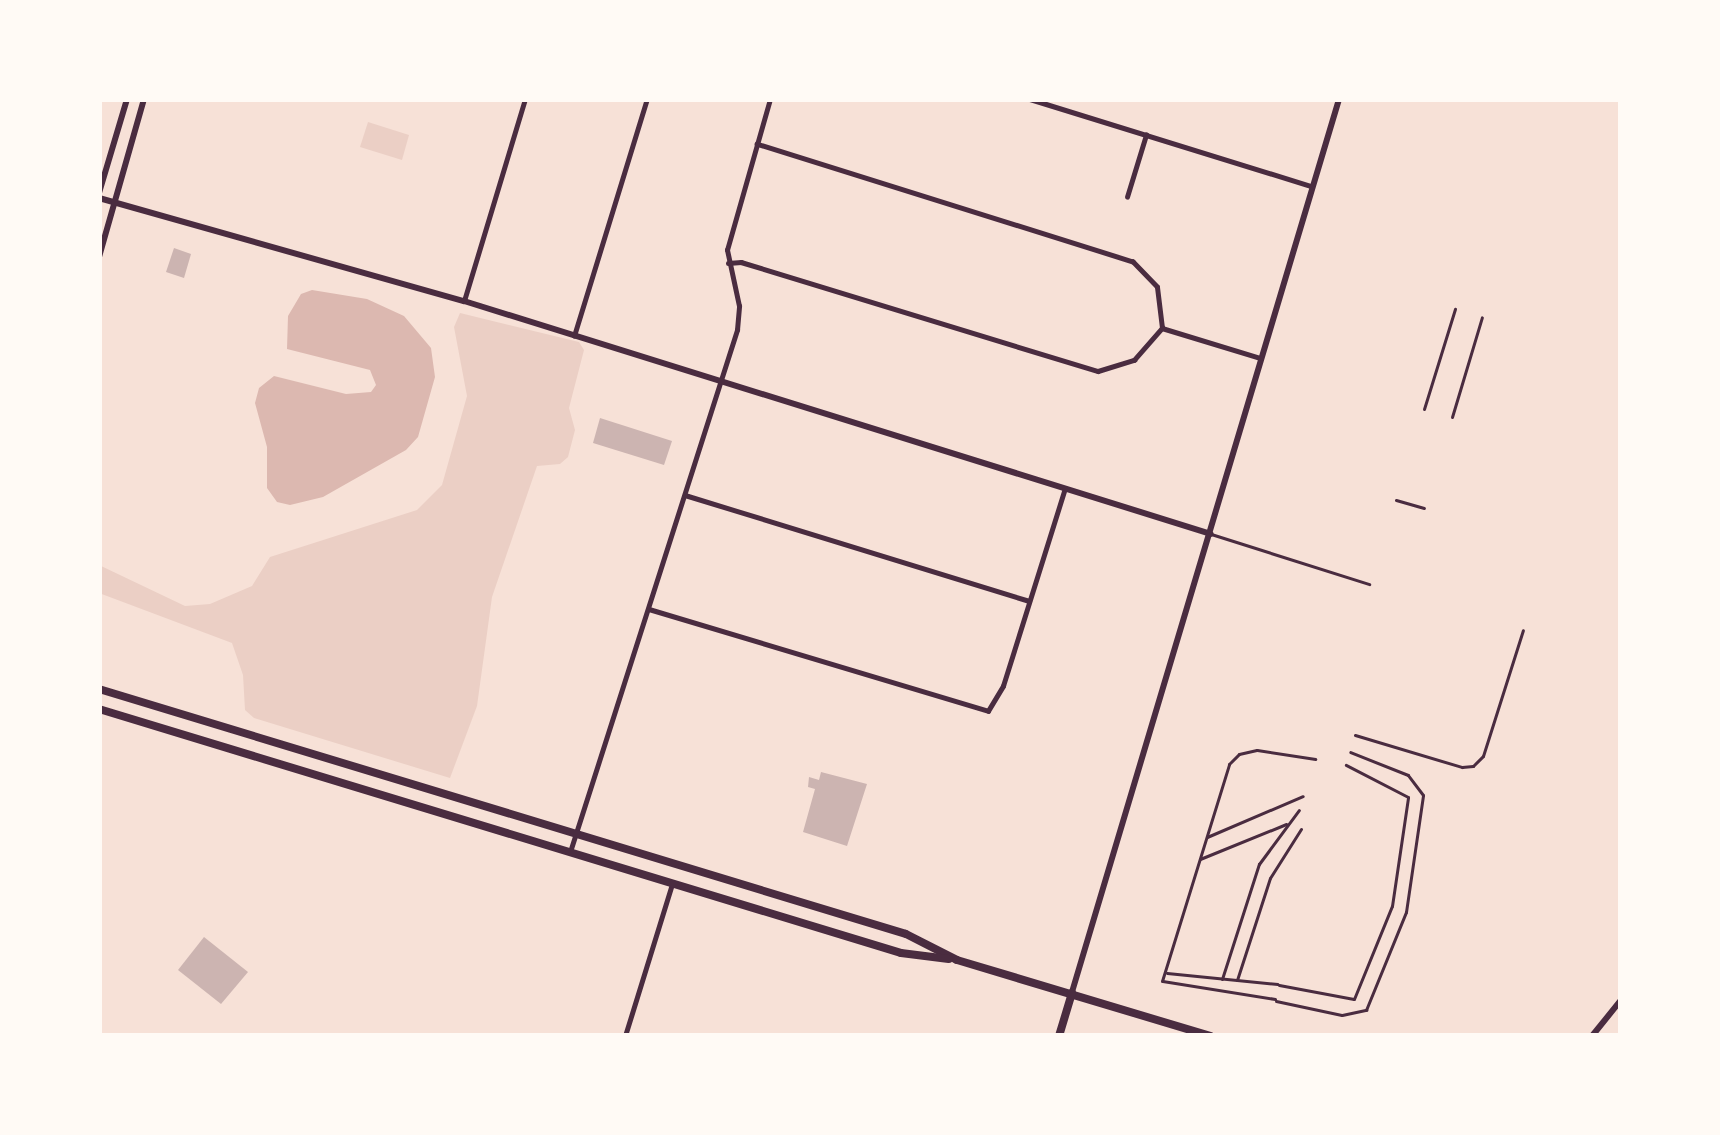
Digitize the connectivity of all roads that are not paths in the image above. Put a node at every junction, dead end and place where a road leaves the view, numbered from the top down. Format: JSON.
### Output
{"nodes":[{"id":1,"x":127,"y":99,"type":"edge"},
{"id":2,"x":144,"y":99,"type":"edge"},
{"id":3,"x":525,"y":99,"type":"edge"},
{"id":4,"x":647,"y":99,"type":"edge"},
{"id":5,"x":770,"y":99,"type":"edge"},
{"id":6,"x":1030,"y":99,"type":"edge"},
{"id":7,"x":1339,"y":99,"type":"edge"},
{"id":8,"x":1146,"y":135,"type":"junction"},
{"id":9,"x":757,"y":144,"type":"junction"},
{"id":10,"x":1312,"y":186,"type":"junction"},
{"id":11,"x":99,"y":195,"type":"edge"},
{"id":12,"x":1127,"y":197,"type":"dead end"},
{"id":13,"x":114,"y":201,"type":"junction"},
{"id":14,"x":99,"y":257,"type":"edge"},
{"id":15,"x":728,"y":262,"type":"junction"},
{"id":16,"x":464,"y":301,"type":"junction"},
{"id":17,"x":1455,"y":309,"type":"dead end"},
{"id":18,"x":1482,"y":317,"type":"dead end"},
{"id":19,"x":1162,"y":328,"type":"junction"},
{"id":20,"x":574,"y":336,"type":"junction"},
{"id":21,"x":1264,"y":360,"type":"junction"},
{"id":22,"x":722,"y":380,"type":"junction"},
{"id":23,"x":1424,"y":409,"type":"dead end"},
{"id":24,"x":1452,"y":417,"type":"dead end"},
{"id":25,"x":1065,"y":488,"type":"junction"},
{"id":26,"x":685,"y":496,"type":"junction"},
{"id":27,"x":1396,"y":500,"type":"dead end"},
{"id":28,"x":1424,"y":508,"type":"dead end"},
{"id":29,"x":1211,"y":534,"type":"junction"},
{"id":30,"x":1369,"y":584,"type":"dead end"},
{"id":31,"x":1030,"y":602,"type":"junction"},
{"id":32,"x":649,"y":609,"type":"junction"},
{"id":33,"x":1523,"y":631,"type":"dead end"},
{"id":34,"x":99,"y":689,"type":"edge"},
{"id":35,"x":99,"y":709,"type":"edge"},
{"id":36,"x":1355,"y":735,"type":"dead end"},
{"id":37,"x":1350,"y":752,"type":"dead end"},
{"id":38,"x":1315,"y":759,"type":"dead end"},
{"id":39,"x":1346,"y":765,"type":"dead end"},
{"id":40,"x":1304,"y":796,"type":"dead end"},
{"id":41,"x":1299,"y":809,"type":"dead end"},
{"id":42,"x":1288,"y":823,"type":"junction"},
{"id":43,"x":1300,"y":830,"type":"dead end"},
{"id":44,"x":576,"y":834,"type":"junction"},
{"id":45,"x":1205,"y":838,"type":"junction"},
{"id":46,"x":570,"y":852,"type":"junction"},
{"id":47,"x":1198,"y":860,"type":"junction"},
{"id":48,"x":673,"y":882,"type":"junction"},
{"id":49,"x":757,"y":889,"type":"junction"},
{"id":50,"x":752,"y":907,"type":"junction"},
{"id":51,"x":878,"y":926,"type":"junction"},
{"id":52,"x":855,"y":939,"type":"junction"},
{"id":53,"x":957,"y":960,"type":"junction"},
{"id":54,"x":1165,"y":973,"type":"junction"},
{"id":55,"x":1222,"y":979,"type":"junction"},
{"id":56,"x":1237,"y":980,"type":"junction"},
{"id":57,"x":1072,"y":994,"type":"junction"},
{"id":58,"x":1621,"y":1000,"type":"edge"},
{"id":59,"x":625,"y":1036,"type":"edge"},
{"id":60,"x":1059,"y":1036,"type":"edge"},
{"id":61,"x":1211,"y":1036,"type":"edge"},
{"id":62,"x":1592,"y":1036,"type":"edge"}],
"edges":[{"from":1,"to":11,"type":"street"},
{"from":2,"to":13,"type":"street"},
{"from":3,"to":16,"type":"street"},
{"from":4,"to":20,"type":"street"},
{"from":5,"to":9,"type":"street"},
{"from":6,"to":8,"type":"street"},
{"from":7,"to":10,"type":"street"},
{"from":8,"to":10,"type":"street"},
{"from":8,"to":12,"type":"street"},
{"from":9,"to":15,"type":"street"},
{"from":9,"to":19,"type":"street"},
{"from":10,"to":21,"type":"street"},
{"from":11,"to":13,"type":"street"},
{"from":13,"to":14,"type":"street"},
{"from":13,"to":16,"type":"street"},
{"from":15,"to":19,"type":"street"},
{"from":15,"to":22,"type":"street"},
{"from":16,"to":20,"type":"street"},
{"from":17,"to":23,"type":"street"},
{"from":18,"to":24,"type":"street"},
{"from":19,"to":21,"type":"street"},
{"from":20,"to":22,"type":"street"},
{"from":21,"to":29,"type":"street"},
{"from":22,"to":25,"type":"street"},
{"from":22,"to":26,"type":"street"},
{"from":25,"to":29,"type":"street"},
{"from":25,"to":31,"type":"street"},
{"from":26,"to":31,"type":"street"},
{"from":26,"to":32,"type":"street"},
{"from":27,"to":28,"type":"street"},
{"from":29,"to":30,"type":"street"},
{"from":29,"to":57,"type":"street"},
{"from":31,"to":32,"type":"street"},
{"from":32,"to":44,"type":"street"},
{"from":33,"to":36,"type":"street"},
{"from":34,"to":44,"type":"main road"},
{"from":35,"to":46,"type":"main road"},
{"from":37,"to":54,"type":"street"},
{"from":38,"to":45,"type":"street"},
{"from":39,"to":56,"type":"street"},
{"from":40,"to":45,"type":"street"},
{"from":41,"to":42,"type":"street"},
{"from":42,"to":47,"type":"street"},
{"from":42,"to":55,"type":"street"},
{"from":43,"to":56,"type":"street"},
{"from":44,"to":46,"type":"street"},
{"from":44,"to":49,"type":"main road"},
{"from":45,"to":47,"type":"street"},
{"from":46,"to":48,"type":"main road"},
{"from":47,"to":54,"type":"street"},
{"from":48,"to":50,"type":"main road"},
{"from":48,"to":59,"type":"street"},
{"from":49,"to":50,"type":"main road"},
{"from":49,"to":51,"type":"main road"},
{"from":50,"to":52,"type":"main road"},
{"from":51,"to":52,"type":"main road"},
{"from":51,"to":53,"type":"main road"},
{"from":52,"to":53,"type":"main road"},
{"from":53,"to":57,"type":"main road"},
{"from":54,"to":55,"type":"street"},
{"from":55,"to":56,"type":"street"},
{"from":57,"to":60,"type":"main road"},
{"from":57,"to":61,"type":"main road"},
{"from":58,"to":62,"type":"street"}]}
